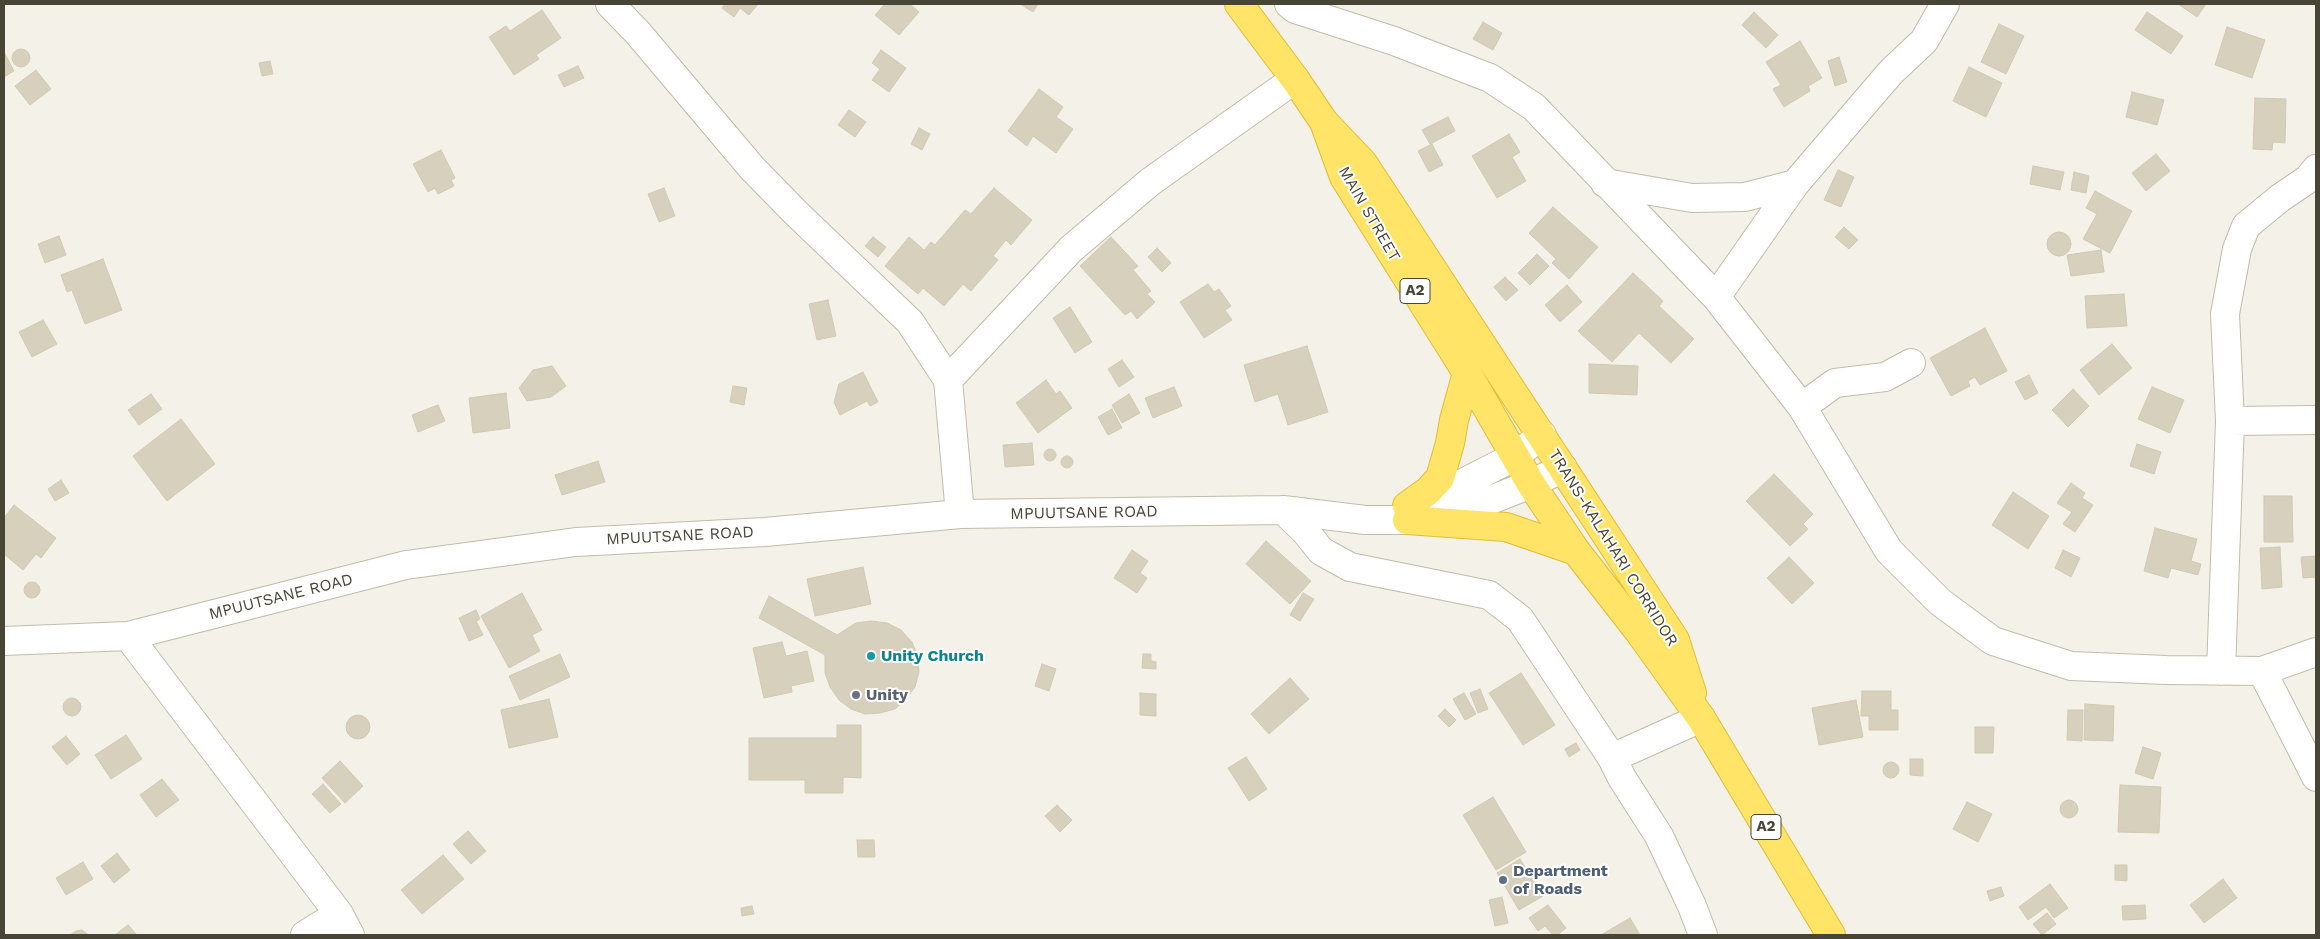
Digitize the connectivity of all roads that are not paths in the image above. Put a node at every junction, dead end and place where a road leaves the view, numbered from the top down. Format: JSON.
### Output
{"nodes":[{"id":1,"x":610,"y":4,"type":"edge"},
{"id":2,"x":1238,"y":4,"type":"edge"},
{"id":3,"x":1289,"y":4,"type":"edge"},
{"id":4,"x":1945,"y":4,"type":"edge"},
{"id":5,"x":1295,"y":79,"type":"junction"},
{"id":6,"x":1324,"y":122,"type":"junction"},
{"id":7,"x":2316,"y":169,"type":"edge"},
{"id":8,"x":1606,"y":183,"type":"junction"},
{"id":9,"x":1795,"y":184,"type":"junction"},
{"id":10,"x":1716,"y":297,"type":"junction"},
{"id":11,"x":1911,"y":363,"type":"dead end"},
{"id":12,"x":1467,"y":373,"type":"junction"},
{"id":13,"x":948,"y":380,"type":"junction"},
{"id":14,"x":1802,"y":408,"type":"junction"},
{"id":15,"x":2316,"y":420,"type":"edge"},
{"id":16,"x":2230,"y":421,"type":"junction"},
{"id":17,"x":1542,"y":435,"type":"junction"},
{"id":18,"x":1514,"y":456,"type":"junction"},
{"id":19,"x":1563,"y":468,"type":"junction"},
{"id":20,"x":1531,"y":484,"type":"junction"},
{"id":21,"x":1283,"y":510,"type":"junction"},
{"id":22,"x":1407,"y":513,"type":"junction"},
{"id":23,"x":960,"y":514,"type":"junction"},
{"id":24,"x":1576,"y":551,"type":"junction"},
{"id":25,"x":128,"y":636,"type":"junction"},
{"id":26,"x":4,"y":641,"type":"edge"},
{"id":27,"x":2316,"y":652,"type":"edge"},
{"id":28,"x":2222,"y":671,"type":"junction"},
{"id":29,"x":2262,"y":671,"type":"junction"},
{"id":30,"x":1701,"y":718,"type":"junction"},
{"id":31,"x":1612,"y":758,"type":"junction"},
{"id":32,"x":2316,"y":777,"type":"edge"},
{"id":33,"x":344,"y":925,"type":"edge"},
{"id":34,"x":305,"y":935,"type":"edge"},
{"id":35,"x":1703,"y":935,"type":"edge"},
{"id":36,"x":1831,"y":935,"type":"edge"}],
"edges":[{"from":1,"to":13,"type":"street"},
{"from":2,"to":5,"type":"highway","name":"MAIN STREET","number":"A2"},
{"from":3,"to":8,"type":"street"},
{"from":4,"to":9,"type":"street"},
{"from":5,"to":6,"type":"highway","name":"MAIN STREET","number":"A2"},
{"from":5,"to":13,"type":"street"},
{"from":6,"to":12,"type":"highway","name":"MAIN STREET","number":"A2"},
{"from":6,"to":17,"type":"highway","name":"MAIN STREET","number":"A2"},
{"from":7,"to":16,"type":"street"},
{"from":8,"to":9,"type":"street"},
{"from":8,"to":10,"type":"street"},
{"from":9,"to":10,"type":"street"},
{"from":10,"to":14,"type":"street"},
{"from":11,"to":14,"type":"street"},
{"from":12,"to":18,"type":"highway","name":"MAIN STREET","number":"A2"},
{"from":12,"to":22,"type":"highway"},
{"from":13,"to":23,"type":"street"},
{"from":14,"to":28,"type":"street"},
{"from":15,"to":16,"type":"street"},
{"from":16,"to":28,"type":"street"},
{"from":17,"to":18,"type":"street","name":"MPUUTSANE ROAD"},
{"from":17,"to":19,"type":"highway","name":"TRANS-KALAHARI CORRIDOR","number":"A2"},
{"from":18,"to":20,"type":"highway","name":"TRANS-KALAHARI CORRIDOR","number":"A2"},
{"from":18,"to":22,"type":"street","name":"MPUUTSANE ROAD"},
{"from":19,"to":20,"type":"street","name":"MPUUTSANE ROAD"},
{"from":19,"to":30,"type":"highway","name":"TRANS-KALAHARI CORRIDOR","number":"A2"},
{"from":20,"to":22,"type":"street","name":"MPUUTSANE ROAD"},
{"from":20,"to":24,"type":"highway","name":"TRANS-KALAHARI CORRIDOR","number":"A2"},
{"from":21,"to":22,"type":"street","name":"MPUUTSANE ROAD"},
{"from":21,"to":23,"type":"street","name":"MPUUTSANE ROAD"},
{"from":21,"to":31,"type":"street"},
{"from":22,"to":24,"type":"highway"},
{"from":23,"to":25,"type":"street","name":"MPUUTSANE ROAD"},
{"from":24,"to":30,"type":"highway","name":"TRANS-KALAHARI CORRIDOR","number":"A2"},
{"from":25,"to":26,"type":"street","name":"MPUUTSANE ROAD"},
{"from":25,"to":33,"type":"street"},
{"from":27,"to":29,"type":"street"},
{"from":28,"to":29,"type":"street"},
{"from":29,"to":32,"type":"street"},
{"from":30,"to":31,"type":"street"},
{"from":30,"to":36,"type":"highway","name":"TRANS-KALAHARI CORRIDOR","number":"A2"},
{"from":31,"to":35,"type":"street"},
{"from":33,"to":34,"type":"street"}]}
